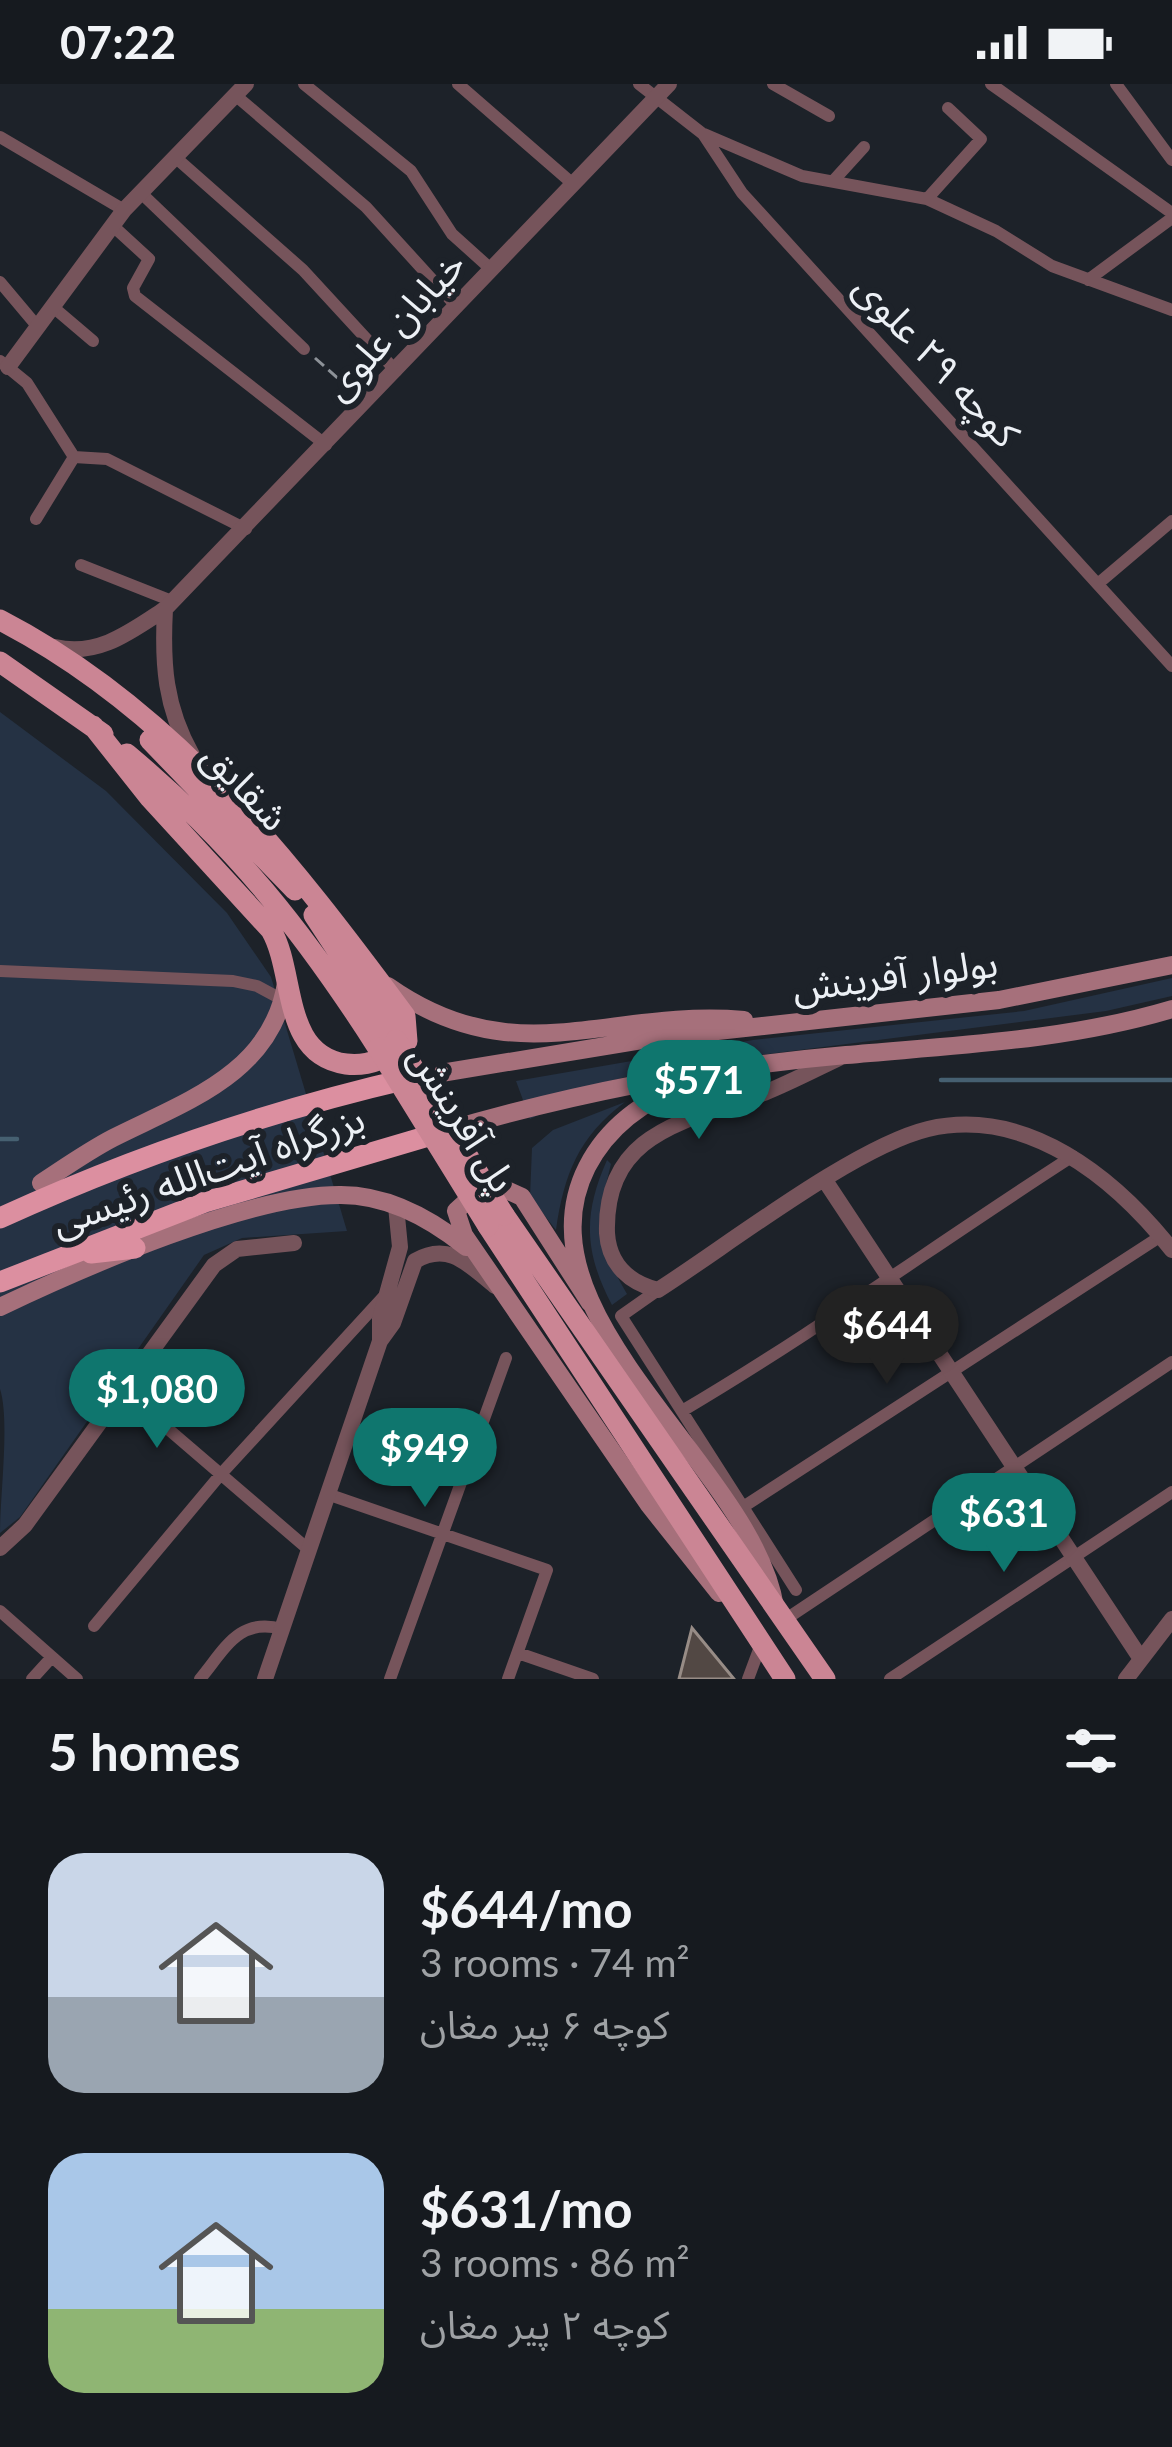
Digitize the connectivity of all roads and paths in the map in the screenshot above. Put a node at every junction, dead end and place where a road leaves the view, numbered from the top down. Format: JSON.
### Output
{"nodes":[{"id":1,"x":304,"y":84,"type":"edge"},
{"id":2,"x":458,"y":84,"type":"edge"},
{"id":3,"x":639,"y":84,"type":"edge"},
{"id":4,"x":772,"y":84,"type":"edge"},
{"id":5,"x":991,"y":84,"type":"edge"},
{"id":6,"x":1116,"y":84,"type":"edge"},
{"id":7,"x":241,"y":90,"type":"edge"},
{"id":8,"x":662,"y":90,"type":"edge"},
{"id":9,"x":948,"y":108,"type":"dead end"},
{"id":10,"x":829,"y":116,"type":"dead end"},
{"id":11,"x":703,"y":134,"type":"junction"},
{"id":12,"x":0,"y":136,"type":"edge"},
{"id":13,"x":864,"y":147,"type":"dead end"},
{"id":14,"x":175,"y":157,"type":"junction"},
{"id":15,"x":1172,"y":160,"type":"edge"},
{"id":16,"x":834,"y":180,"type":"junction"},
{"id":17,"x":573,"y":184,"type":"junction"},
{"id":18,"x":140,"y":192,"type":"junction"},
{"id":19,"x":927,"y":199,"type":"junction"},
{"id":20,"x":124,"y":210,"type":"junction"},
{"id":21,"x":1172,"y":215,"type":"edge"},
{"id":22,"x":112,"y":226,"type":"junction"},
{"id":23,"x":492,"y":270,"type":"junction"},
{"id":24,"x":1088,"y":280,"type":"junction"},
{"id":25,"x":0,"y":282,"type":"edge"},
{"id":26,"x":457,"y":307,"type":"junction"},
{"id":27,"x":53,"y":308,"type":"junction"},
{"id":28,"x":1172,"y":310,"type":"edge"},
{"id":29,"x":37,"y":326,"type":"junction"},
{"id":30,"x":92,"y":341,"type":"dead end"},
{"id":31,"x":304,"y":349,"type":"joint"},
{"id":32,"x":4,"y":364,"type":"edge"},
{"id":33,"x":396,"y":371,"type":"junction"},
{"id":34,"x":365,"y":403,"type":"junction"},
{"id":35,"x":326,"y":445,"type":"junction"},
{"id":36,"x":74,"y":457,"type":"junction"},
{"id":37,"x":36,"y":519,"type":"dead end"},
{"id":38,"x":1172,"y":521,"type":"edge"},
{"id":39,"x":247,"y":529,"type":"junction"},
{"id":40,"x":80,"y":565,"type":"dead end"},
{"id":41,"x":1100,"y":582,"type":"junction"},
{"id":42,"x":169,"y":605,"type":"junction"},
{"id":43,"x":0,"y":621,"type":"edge"},
{"id":44,"x":52,"y":647,"type":"junction"},
{"id":45,"x":0,"y":662,"type":"edge"},
{"id":46,"x":1172,"y":666,"type":"edge"},
{"id":47,"x":93,"y":726,"type":"junction"},
{"id":48,"x":196,"y":761,"type":"junction"},
{"id":49,"x":1172,"y":965,"type":"edge"},
{"id":50,"x":0,"y":971,"type":"edge"},
{"id":51,"x":287,"y":972,"type":"junction"},
{"id":52,"x":377,"y":979,"type":"junction"},
{"id":53,"x":283,"y":1000,"type":"junction"},
{"id":54,"x":1172,"y":1009,"type":"edge"},
{"id":55,"x":785,"y":1024,"type":"junction"},
{"id":56,"x":387,"y":1044,"type":"junction"},
{"id":57,"x":846,"y":1055,"type":"junction"},
{"id":58,"x":734,"y":1068,"type":"junction"},
{"id":59,"x":411,"y":1078,"type":"joint"},
{"id":60,"x":442,"y":1132,"type":"joint"},
{"id":61,"x":1074,"y":1155,"type":"junction"},
{"id":62,"x":826,"y":1182,"type":"junction"},
{"id":63,"x":41,"y":1183,"type":"joint"},
{"id":64,"x":396,"y":1206,"type":"junction"},
{"id":65,"x":0,"y":1217,"type":"edge"},
{"id":66,"x":496,"y":1221,"type":"junction"},
{"id":67,"x":294,"y":1243,"type":"dead end"},
{"id":68,"x":1167,"y":1243,"type":"edge"},
{"id":69,"x":135,"y":1248,"type":"junction"},
{"id":70,"x":61,"y":1256,"type":"junction"},
{"id":71,"x":480,"y":1258,"type":"junction"},
{"id":72,"x":886,"y":1276,"type":"junction"},
{"id":73,"x":0,"y":1282,"type":"edge"},
{"id":74,"x":658,"y":1289,"type":"junction"},
{"id":75,"x":388,"y":1292,"type":"junction"},
{"id":76,"x":508,"y":1297,"type":"junction"},
{"id":77,"x":590,"y":1303,"type":"junction"},
{"id":78,"x":0,"y":1307,"type":"edge"},
{"id":79,"x":380,"y":1341,"type":"junction"},
{"id":80,"x":506,"y":1358,"type":"dead end"},
{"id":81,"x":1172,"y":1362,"type":"edge"},
{"id":82,"x":952,"y":1373,"type":"junction"},
{"id":83,"x":125,"y":1392,"type":"junction"},
{"id":84,"x":682,"y":1412,"type":"junction"},
{"id":85,"x":1014,"y":1466,"type":"junction"},
{"id":86,"x":221,"y":1474,"type":"junction"},
{"id":87,"x":1172,"y":1492,"type":"edge"},
{"id":88,"x":330,"y":1495,"type":"junction"},
{"id":89,"x":743,"y":1508,"type":"junction"},
{"id":90,"x":442,"y":1535,"type":"junction"},
{"id":91,"x":0,"y":1548,"type":"edge"},
{"id":92,"x":309,"y":1550,"type":"junction"},
{"id":93,"x":1074,"y":1557,"type":"junction"},
{"id":94,"x":796,"y":1590,"type":"dead end"},
{"id":95,"x":0,"y":1611,"type":"edge"},
{"id":96,"x":779,"y":1616,"type":"junction"},
{"id":97,"x":1172,"y":1619,"type":"edge"},
{"id":98,"x":94,"y":1626,"type":"dead end"},
{"id":99,"x":282,"y":1629,"type":"junction"},
{"id":100,"x":761,"y":1643,"type":"junction"},
{"id":101,"x":518,"y":1653,"type":"junction"},
{"id":102,"x":52,"y":1657,"type":"junction"},
{"id":103,"x":1142,"y":1658,"type":"junction"},
{"id":104,"x":32,"y":1679,"type":"edge"},
{"id":105,"x":77,"y":1679,"type":"edge"},
{"id":106,"x":200,"y":1679,"type":"edge"},
{"id":107,"x":265,"y":1679,"type":"edge"},
{"id":108,"x":389,"y":1679,"type":"edge"},
{"id":109,"x":508,"y":1679,"type":"edge"},
{"id":110,"x":592,"y":1679,"type":"edge"},
{"id":111,"x":748,"y":1679,"type":"edge"},
{"id":112,"x":785,"y":1679,"type":"edge"},
{"id":113,"x":825,"y":1679,"type":"edge"},
{"id":114,"x":890,"y":1679,"type":"edge"},
{"id":115,"x":1126,"y":1679,"type":"edge"}],
"edges":[{"from":1,"to":23,"type":"street"},
{"from":2,"to":17,"type":"street"},
{"from":3,"to":8,"type":"street","name":"کوچه ۲۹ علوی"},
{"from":4,"to":10,"type":"street"},
{"from":5,"to":21,"type":"street"},
{"from":6,"to":15,"type":"street"},
{"from":7,"to":14,"type":"street"},
{"from":7,"to":26,"type":"street"},
{"from":8,"to":11,"type":"street","name":"کوچه ۲۹ علوی"},
{"from":8,"to":17,"type":"street","name":"خیابان علوی"},
{"from":9,"to":19,"type":"street"},
{"from":11,"to":16,"type":"street"},
{"from":11,"to":41,"type":"street","name":"کوچه ۲۹ علوی"},
{"from":12,"to":20,"type":"street"},
{"from":13,"to":16,"type":"street"},
{"from":14,"to":18,"type":"street"},
{"from":14,"to":33,"type":"street"},
{"from":16,"to":19,"type":"street"},
{"from":17,"to":23,"type":"street","name":"خیابان علوی"},
{"from":18,"to":20,"type":"street"},
{"from":18,"to":31,"type":"street"},
{"from":19,"to":24,"type":"street"},
{"from":20,"to":22,"type":"street"},
{"from":21,"to":24,"type":"street"},
{"from":22,"to":27,"type":"street"},
{"from":22,"to":35,"type":"street"},
{"from":23,"to":26,"type":"street","name":"خیابان علوی"},
{"from":24,"to":28,"type":"street"},
{"from":25,"to":29,"type":"street"},
{"from":26,"to":33,"type":"street","name":"خیابان علوی"},
{"from":27,"to":29,"type":"street"},
{"from":27,"to":30,"type":"street"},
{"from":29,"to":32,"type":"street"},
{"from":31,"to":34,"type":"path"},
{"from":32,"to":36,"type":"street"},
{"from":33,"to":34,"type":"street","name":"خیابان علوی"},
{"from":34,"to":35,"type":"street","name":"خیابان علوی"},
{"from":35,"to":39,"type":"street","name":"خیابان علوی"},
{"from":36,"to":37,"type":"street"},
{"from":36,"to":39,"type":"street"},
{"from":38,"to":41,"type":"street"},
{"from":39,"to":42,"type":"street","name":"خیابان علوی"},
{"from":40,"to":42,"type":"street"},
{"from":41,"to":46,"type":"street","name":"کوچه ۲۹ علوی"},
{"from":42,"to":44,"type":"street","name":"خیابان علوی"},
{"from":42,"to":48,"type":"street"},
{"from":43,"to":44,"type":"main road","name":"شقایق"},
{"from":43,"to":56,"type":"main road","name":"شقایق"},
{"from":44,"to":48,"type":"main road","name":"شقایق"},
{"from":45,"to":47,"type":"main road","name":"شقایق"},
{"from":47,"to":51,"type":"main road"},
{"from":47,"to":56,"type":"main road","name":"شقایق"},
{"from":48,"to":52,"type":"main road","name":"شقایق"},
{"from":49,"to":55,"type":"main road","name":"بولوار آفرینش"},
{"from":50,"to":53,"type":"street"},
{"from":51,"to":52,"type":"main road","name":"شقایق"},
{"from":51,"to":53,"type":"main road"},
{"from":52,"to":55,"type":"main road"},
{"from":53,"to":63,"type":"main road"},
{"from":54,"to":57,"type":"main road","name":"بولوار آفرینش"},
{"from":55,"to":59,"type":"main road","name":"بولوار آفرینش"},
{"from":56,"to":66,"type":"main road","name":"پل آفرینش","bridge":true},
{"from":57,"to":58,"type":"main road","name":"بولوار آفرینش"},
{"from":57,"to":74,"type":"street"},
{"from":58,"to":60,"type":"main road","name":"بولوار آفرینش"},
{"from":58,"to":77,"type":"main road"},
{"from":59,"to":65,"type":"highway","name":"بزرگراه آیت‌الله رئیسی"},
{"from":60,"to":70,"type":"highway","name":"بزرگراه آیت‌الله رئیسی"},
{"from":61,"to":62,"type":"street"},
{"from":61,"to":68,"type":"street"},
{"from":61,"to":72,"type":"street"},
{"from":62,"to":72,"type":"street"},
{"from":62,"to":74,"type":"street"},
{"from":63,"to":65,"type":"highway"},
{"from":64,"to":69,"type":"main road"},
{"from":64,"to":71,"type":"main road"},
{"from":64,"to":75,"type":"street"},
{"from":66,"to":96,"type":"main road"},
{"from":66,"to":100,"type":"main road"},
{"from":67,"to":83,"type":"street"},
{"from":68,"to":82,"type":"street"},
{"from":69,"to":70,"type":"highway"},
{"from":69,"to":78,"type":"main road"},
{"from":70,"to":73,"type":"highway","name":"بزرگراه آیت‌الله رئیسی"},
{"from":71,"to":76,"type":"main road"},
{"from":71,"to":77,"type":"main road"},
{"from":72,"to":82,"type":"street"},
{"from":72,"to":84,"type":"street"},
{"from":74,"to":84,"type":"street"},
{"from":75,"to":79,"type":"street"},
{"from":75,"to":86,"type":"street"},
{"from":76,"to":79,"type":"street"},
{"from":76,"to":100,"type":"main road"},
{"from":77,"to":96,"type":"main road"},
{"from":79,"to":88,"type":"street"},
{"from":80,"to":90,"type":"street"},
{"from":81,"to":85,"type":"street"},
{"from":82,"to":85,"type":"street"},
{"from":82,"to":89,"type":"street"},
{"from":83,"to":86,"type":"street"},
{"from":83,"to":91,"type":"street"},
{"from":84,"to":89,"type":"street"},
{"from":85,"to":93,"type":"street"},
{"from":85,"to":96,"type":"street"},
{"from":86,"to":92,"type":"street"},
{"from":86,"to":98,"type":"street"},
{"from":87,"to":93,"type":"street"},
{"from":88,"to":90,"type":"street"},
{"from":88,"to":92,"type":"street"},
{"from":89,"to":94,"type":"street"},
{"from":90,"to":101,"type":"street"},
{"from":90,"to":108,"type":"street"},
{"from":92,"to":99,"type":"street"},
{"from":93,"to":103,"type":"street"},
{"from":93,"to":114,"type":"street"},
{"from":95,"to":102,"type":"street"},
{"from":96,"to":113,"type":"main road"},
{"from":97,"to":103,"type":"street"},
{"from":99,"to":106,"type":"street"},
{"from":99,"to":107,"type":"street"},
{"from":100,"to":111,"type":"street"},
{"from":100,"to":112,"type":"main road"},
{"from":101,"to":109,"type":"street"},
{"from":101,"to":110,"type":"street"},
{"from":102,"to":104,"type":"street"},
{"from":102,"to":105,"type":"street"},
{"from":103,"to":115,"type":"street"}]}
